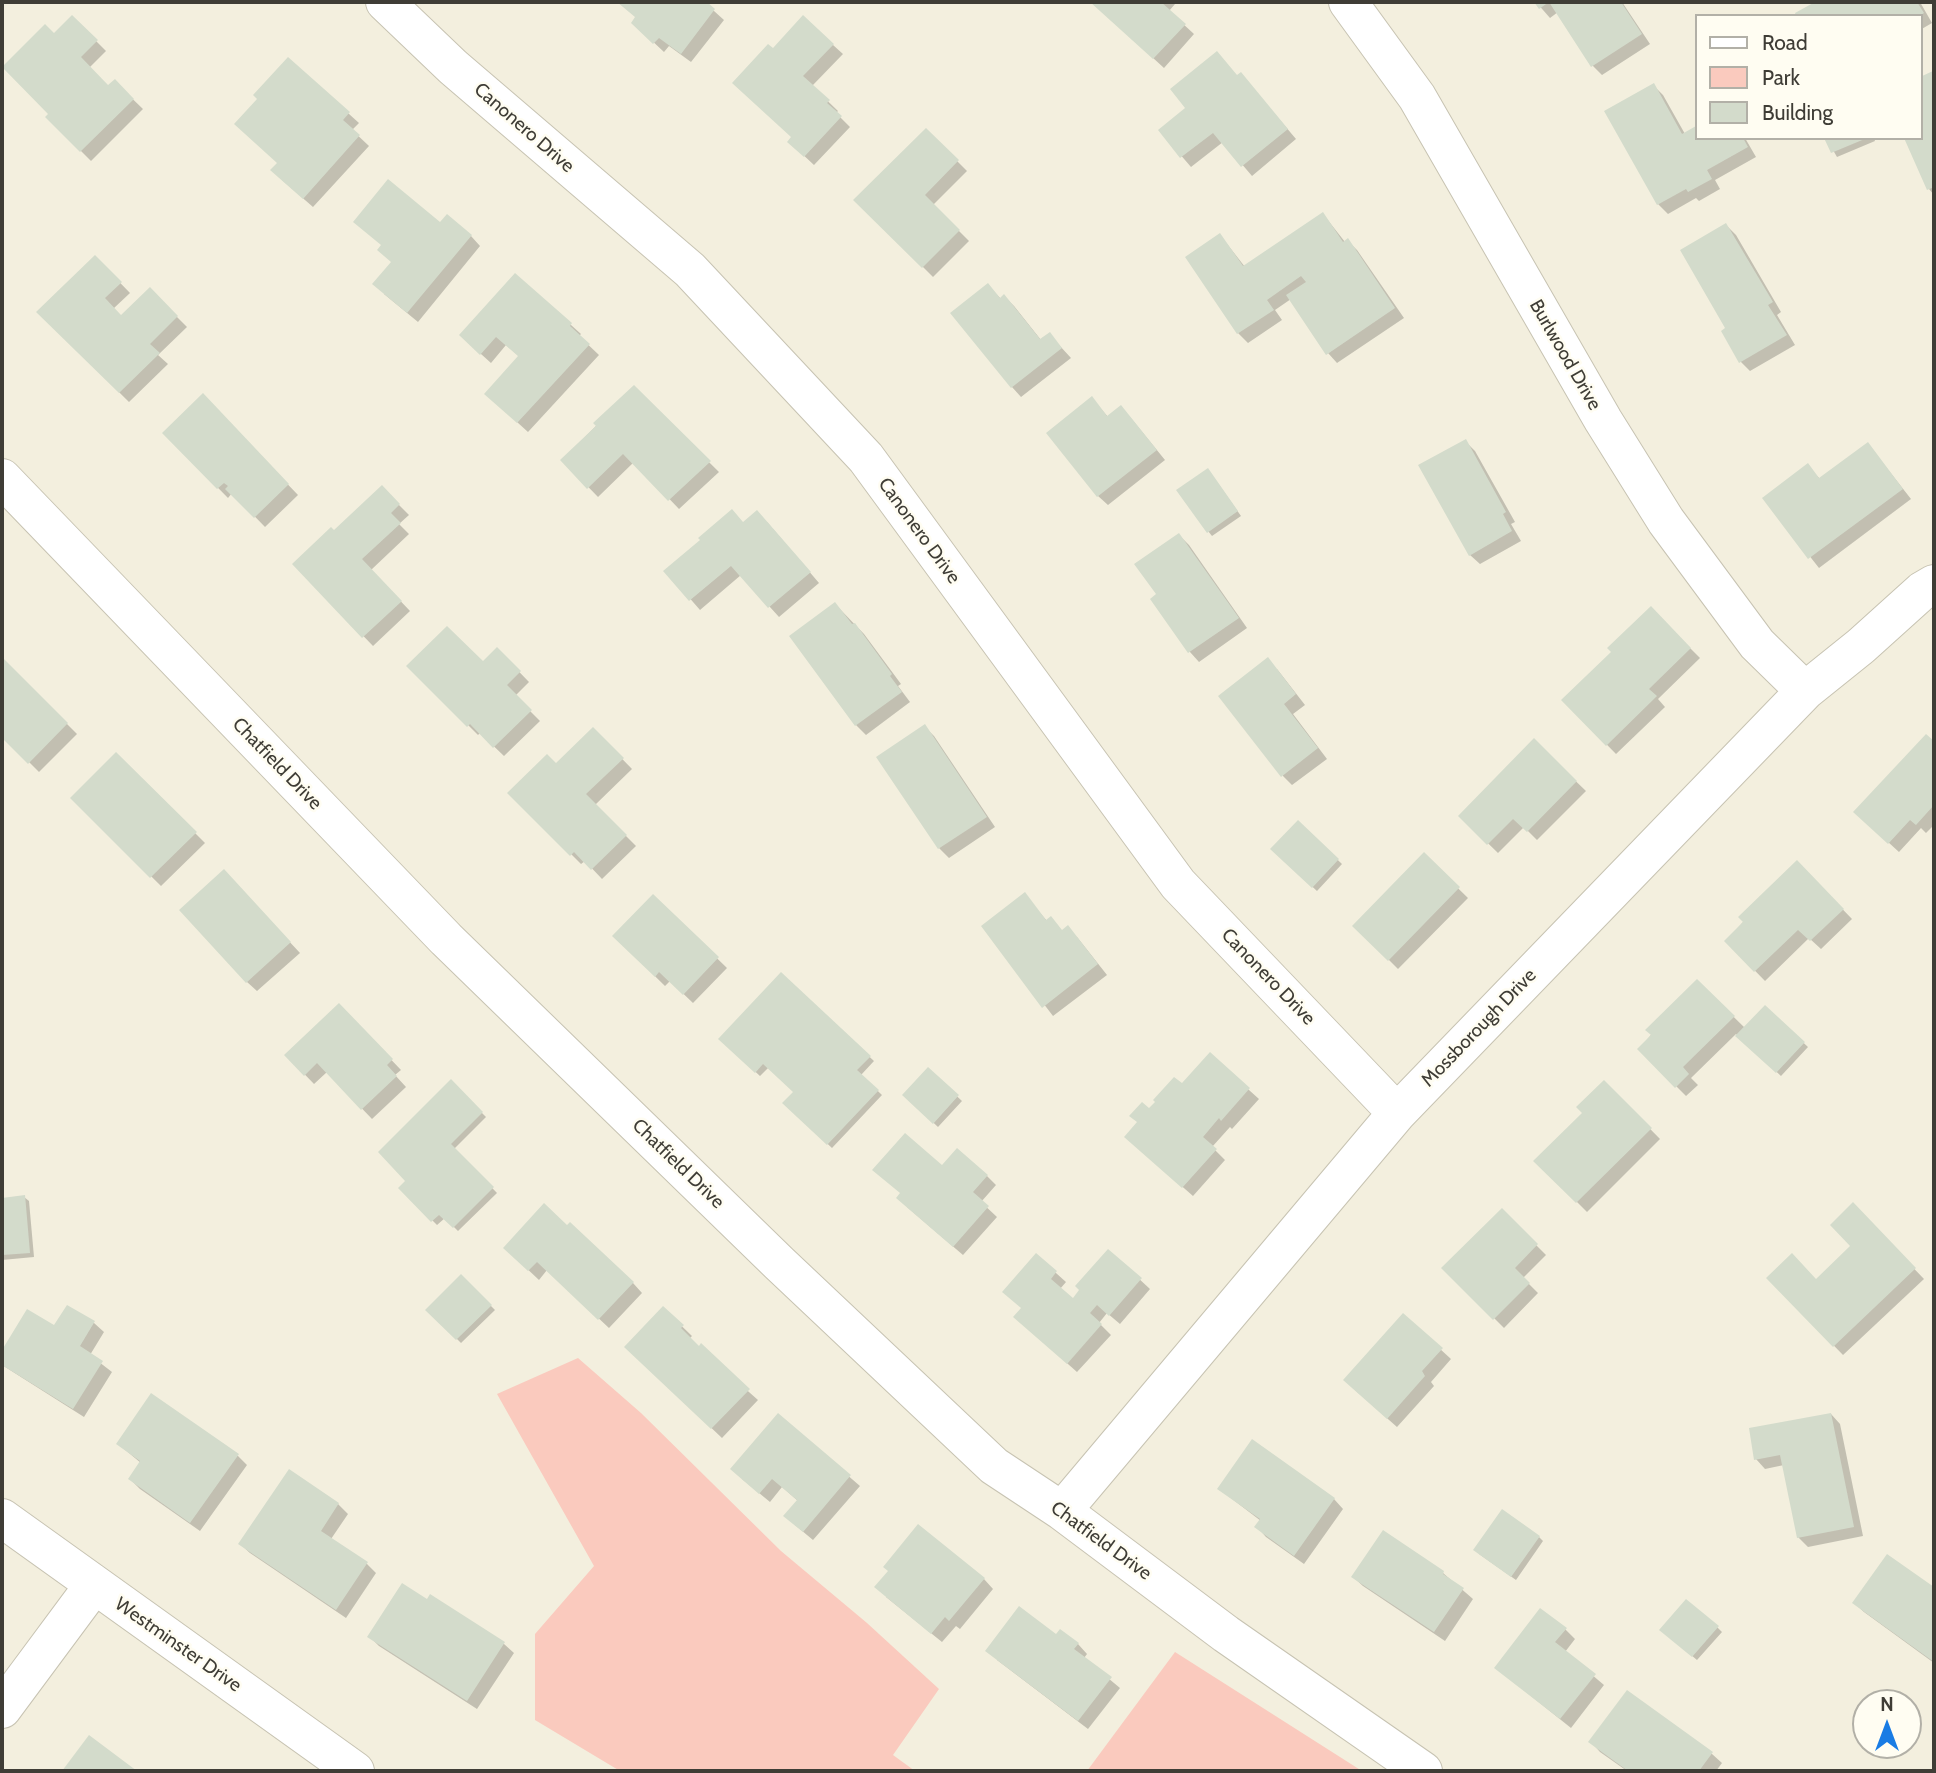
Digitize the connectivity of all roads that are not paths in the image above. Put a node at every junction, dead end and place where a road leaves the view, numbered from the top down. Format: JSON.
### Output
{"nodes":[{"id":1,"x":386,"y":2,"type":"edge"},
{"id":2,"x":1348,"y":2,"type":"edge"},
{"id":3,"x":2,"y":478,"type":"edge"},
{"id":4,"x":1934,"y":584,"type":"edge"},
{"id":5,"x":1805,"y":691,"type":"junction"},
{"id":6,"x":1397,"y":1113,"type":"junction"},
{"id":7,"x":1062,"y":1511,"type":"junction"},
{"id":8,"x":2,"y":1518,"type":"edge"},
{"id":9,"x":94,"y":1585,"type":"junction"},
{"id":10,"x":2,"y":1709,"type":"edge"},
{"id":11,"x":355,"y":1771,"type":"edge"},
{"id":12,"x":1423,"y":1771,"type":"edge"}],
"edges":[{"from":1,"to":6,"type":"street","name":"Canonero Drive"},
{"from":2,"to":5,"type":"street","name":"Burlwood Drive"},
{"from":3,"to":7,"type":"street","name":"Chatfield Drive"},
{"from":4,"to":5,"type":"street","name":"Mossborough Drive"},
{"from":5,"to":6,"type":"street","name":"Mossborough Drive"},
{"from":6,"to":7,"type":"street","name":"Mossborough Drive"},
{"from":7,"to":12,"type":"street","name":"Chatfield Drive"},
{"from":8,"to":9,"type":"street","name":"Westminster Drive"},
{"from":9,"to":10,"type":"street"},
{"from":9,"to":11,"type":"street","name":"Westminster Drive"}]}
